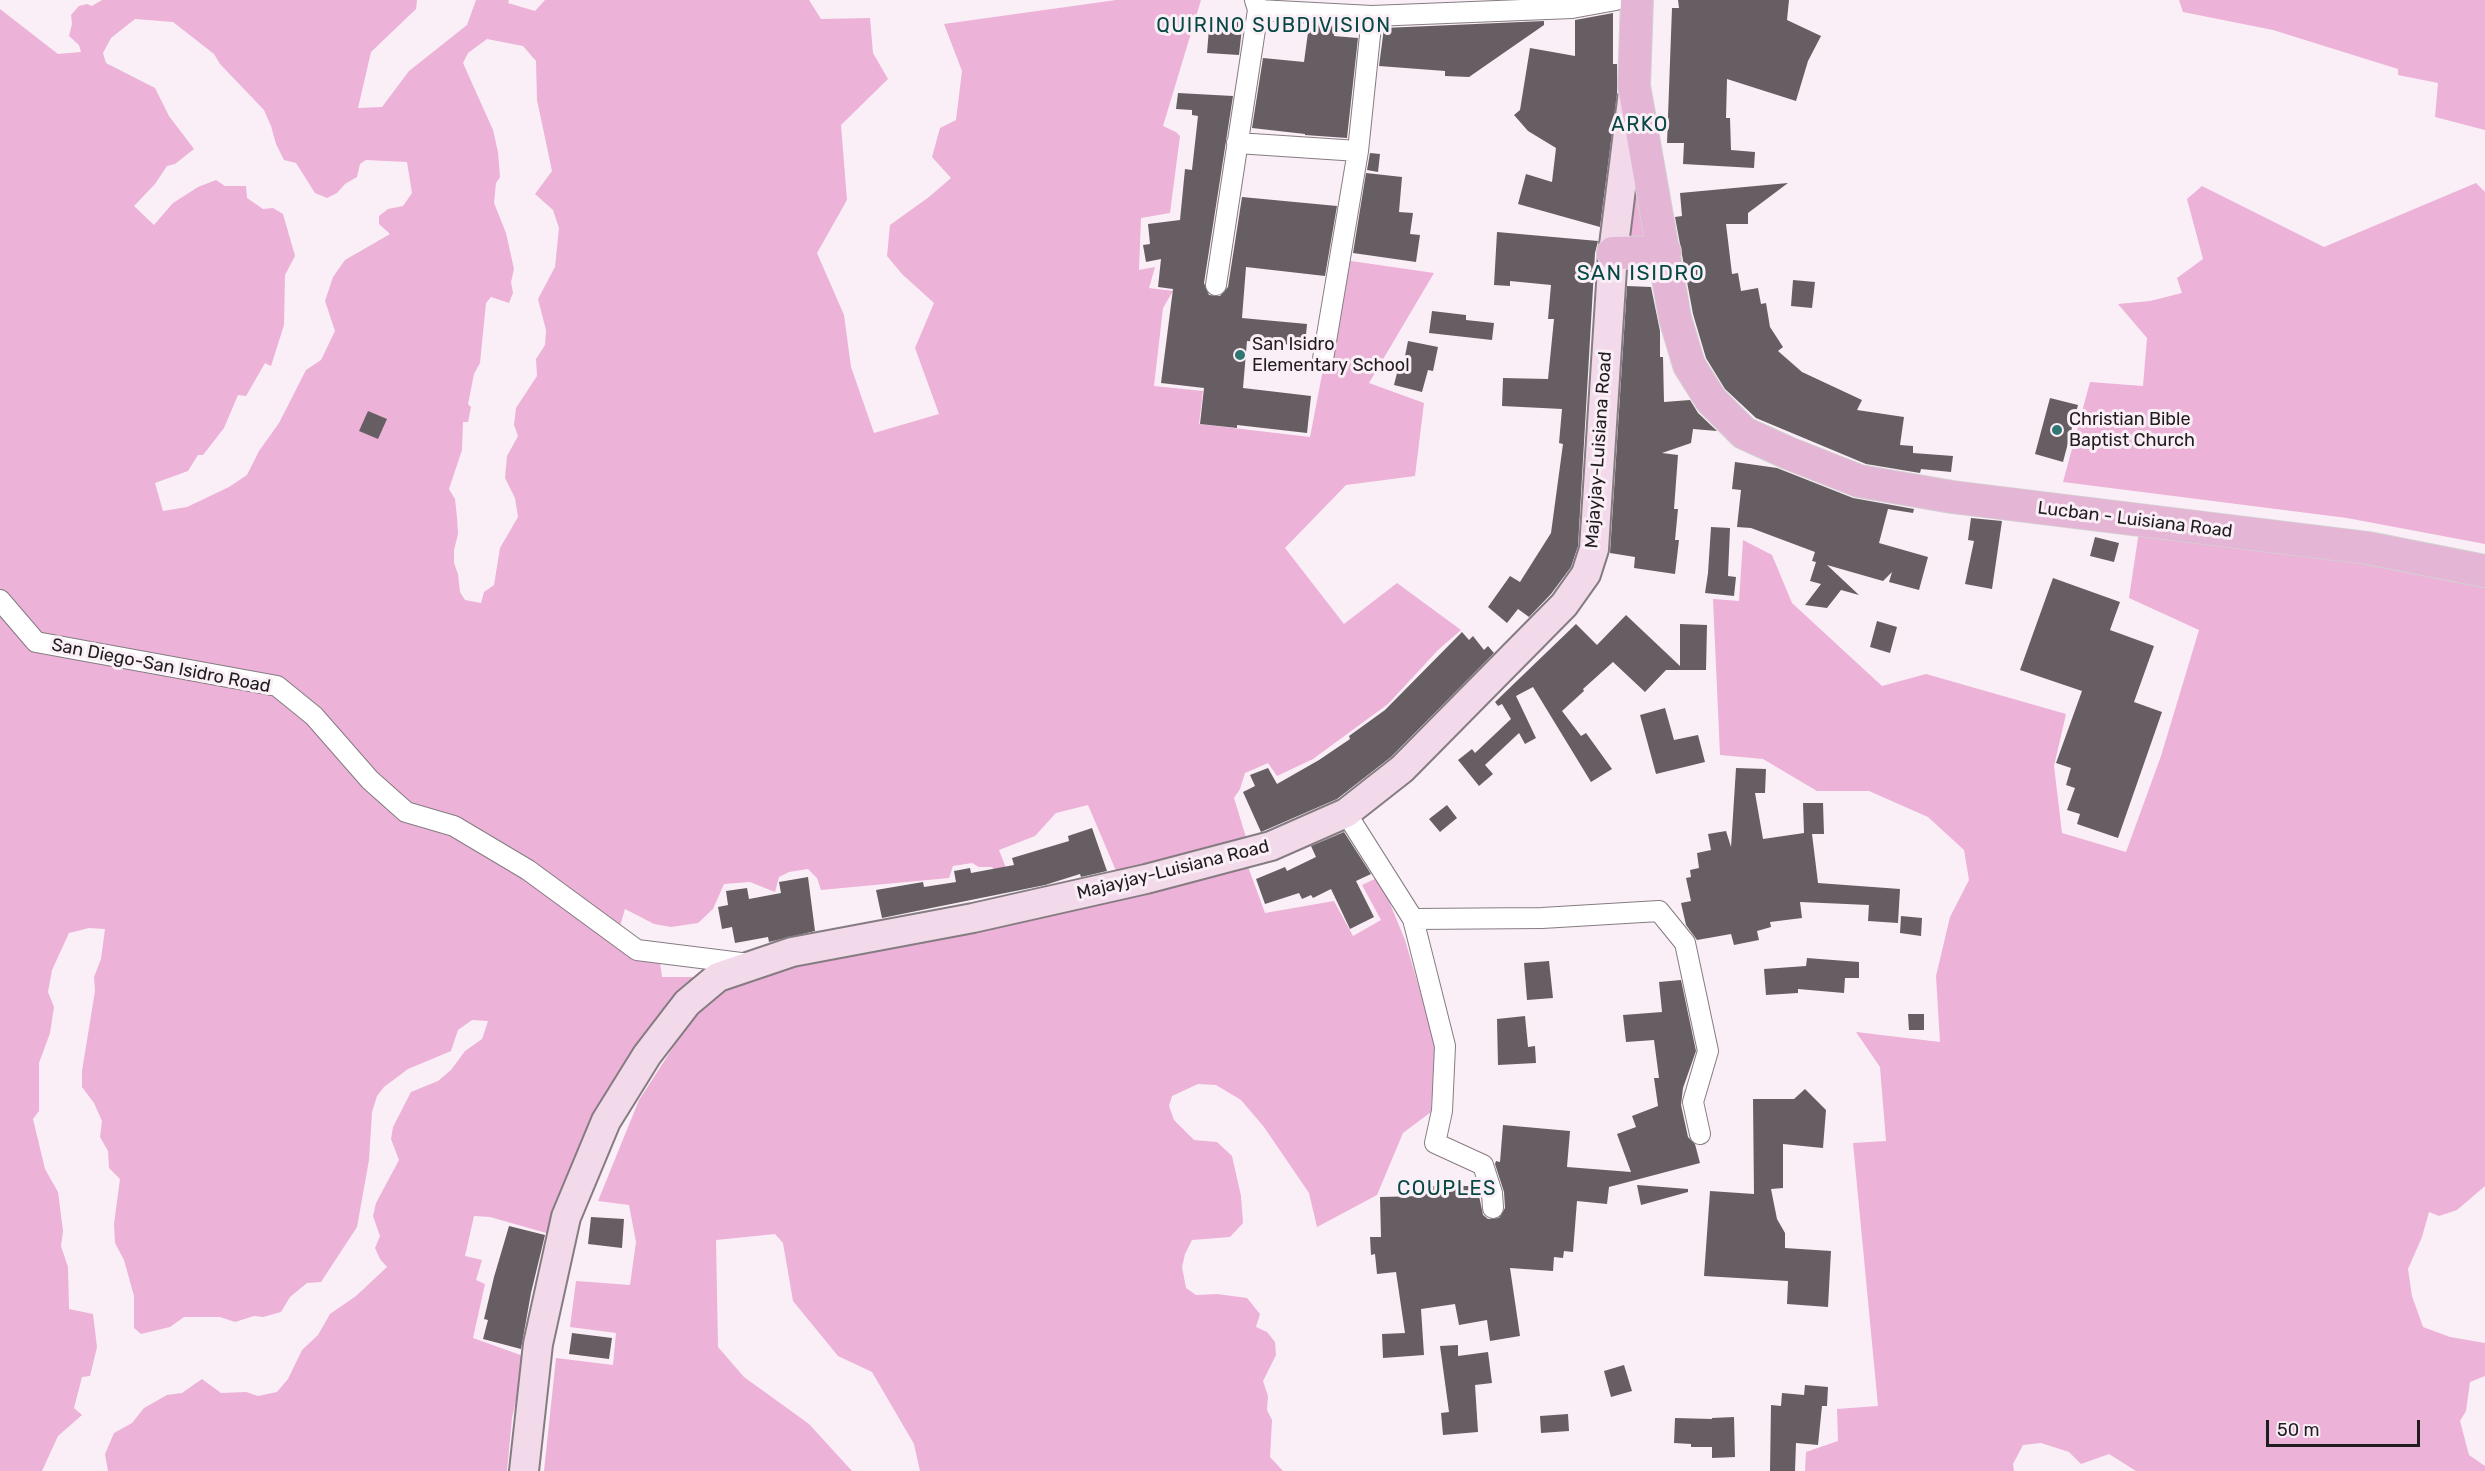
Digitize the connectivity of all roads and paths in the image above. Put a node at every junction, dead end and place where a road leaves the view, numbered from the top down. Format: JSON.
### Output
{"nodes":[{"id":1,"x":1616,"y":0,"type":"edge"},
{"id":2,"x":1637,"y":0,"type":"edge"},
{"id":3,"x":1257,"y":5,"type":"edge"},
{"id":4,"x":1372,"y":16,"type":"junction"},
{"id":5,"x":1634,"y":86,"type":"junction"},
{"id":6,"x":1238,"y":143,"type":"junction"},
{"id":7,"x":1358,"y":151,"type":"junction"},
{"id":8,"x":1665,"y":252,"type":"junction"},
{"id":9,"x":1613,"y":253,"type":"junction"},
{"id":10,"x":1216,"y":285,"type":"dead end"},
{"id":11,"x":1323,"y":359,"type":"dead end"},
{"id":12,"x":2485,"y":571,"type":"edge"},
{"id":13,"x":0,"y":600,"type":"edge"},
{"id":14,"x":1346,"y":813,"type":"junction"},
{"id":15,"x":1413,"y":919,"type":"junction"},
{"id":16,"x":754,"y":965,"type":"junction"},
{"id":17,"x":1700,"y":1134,"type":"dead end"},
{"id":18,"x":1493,"y":1208,"type":"dead end"},
{"id":19,"x":525,"y":1471,"type":"edge"}],
"edges":[{"from":1,"to":4,"type":"street"},
{"from":2,"to":5,"type":"main road","name":"Lucban - Luisiana Road"},
{"from":3,"to":4,"type":"street"},
{"from":3,"to":6,"type":"street"},
{"from":4,"to":7,"type":"street"},
{"from":5,"to":8,"type":"main road","name":"Lucban - Luisiana Road"},
{"from":5,"to":9,"type":"street","name":"Majayjay-Luisiana Road"},
{"from":6,"to":7,"type":"street"},
{"from":6,"to":10,"type":"street"},
{"from":7,"to":11,"type":"street"},
{"from":8,"to":9,"type":"main road"},
{"from":8,"to":12,"type":"main road","name":"Lucban - Luisiana Road"},
{"from":9,"to":14,"type":"street","name":"Majayjay-Luisiana Road"},
{"from":13,"to":16,"type":"street","name":"San Diego-San Isidro Road"},
{"from":14,"to":15,"type":"street"},
{"from":14,"to":16,"type":"street","name":"Majayjay-Luisiana Road"},
{"from":15,"to":17,"type":"street"},
{"from":15,"to":18,"type":"street"},
{"from":16,"to":19,"type":"street","name":"Majayjay-Luisiana Road"}]}
